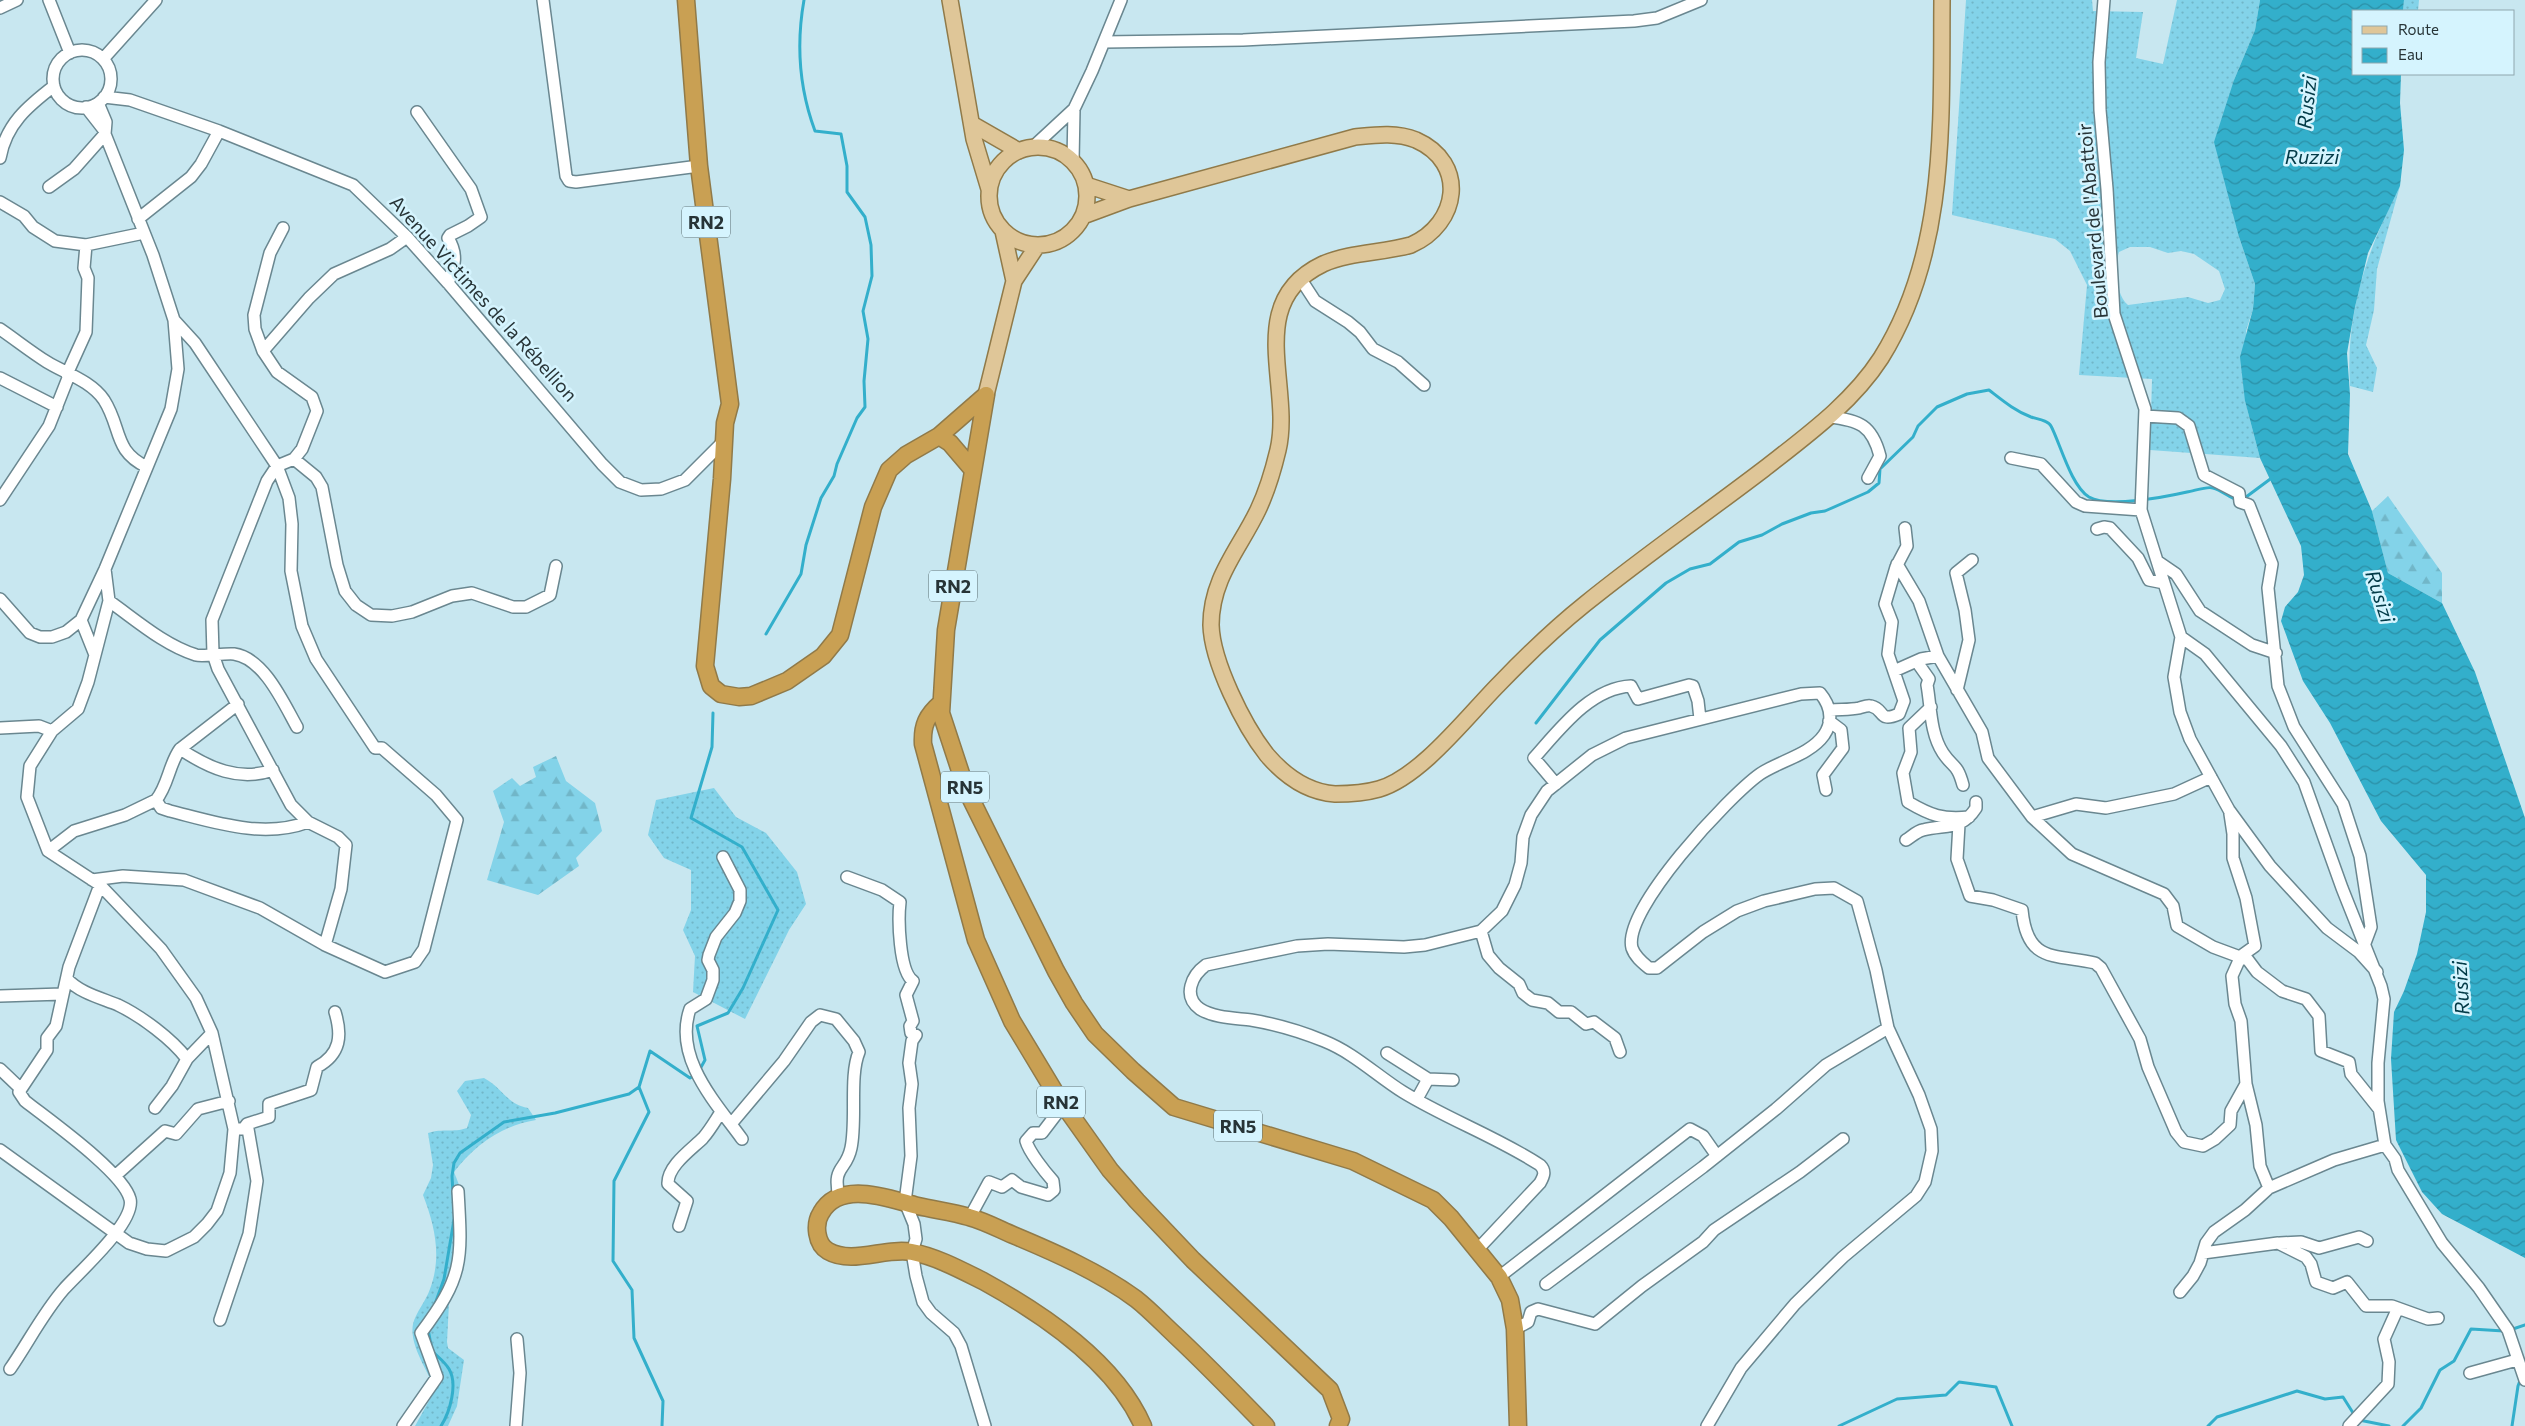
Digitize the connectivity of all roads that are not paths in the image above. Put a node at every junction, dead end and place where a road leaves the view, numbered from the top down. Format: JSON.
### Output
{"nodes":[{"id":1,"x":17,"y":0,"type":"edge"},
{"id":2,"x":49,"y":0,"type":"edge"},
{"id":3,"x":156,"y":0,"type":"edge"},
{"id":4,"x":543,"y":0,"type":"edge"},
{"id":5,"x":686,"y":0,"type":"edge"},
{"id":6,"x":950,"y":0,"type":"edge"},
{"id":7,"x":1120,"y":0,"type":"edge"},
{"id":8,"x":1701,"y":0,"type":"edge"},
{"id":9,"x":1942,"y":0,"type":"edge"},
{"id":10,"x":2104,"y":0,"type":"edge"},
{"id":11,"x":0,"y":8,"type":"edge"},
{"id":12,"x":1104,"y":42,"type":"junction"},
{"id":13,"x":70,"y":53,"type":"junction"},
{"id":14,"x":103,"y":59,"type":"junction"},
{"id":15,"x":54,"y":86,"type":"junction"},
{"id":16,"x":110,"y":86,"type":"junction"},
{"id":17,"x":101,"y":100,"type":"junction"},
{"id":18,"x":130,"y":100,"type":"junction"},
{"id":19,"x":86,"y":108,"type":"junction"},
{"id":20,"x":1074,"y":109,"type":"junction"},
{"id":21,"x":417,"y":112,"type":"dead end"},
{"id":22,"x":972,"y":124,"type":"junction"},
{"id":23,"x":219,"y":131,"type":"junction"},
{"id":24,"x":104,"y":132,"type":"junction"},
{"id":25,"x":1026,"y":149,"type":"junction"},
{"id":26,"x":0,"y":158,"type":"edge"},
{"id":27,"x":1073,"y":162,"type":"junction"},
{"id":28,"x":699,"y":166,"type":"junction"},
{"id":29,"x":1086,"y":185,"type":"junction"},
{"id":30,"x":49,"y":188,"type":"dead end"},
{"id":31,"x":989,"y":189,"type":"junction"},
{"id":32,"x":1129,"y":199,"type":"junction"},
{"id":33,"x":0,"y":202,"type":"edge"},
{"id":34,"x":1083,"y":216,"type":"junction"},
{"id":35,"x":138,"y":219,"type":"junction"},
{"id":36,"x":283,"y":228,"type":"dead end"},
{"id":37,"x":1003,"y":231,"type":"junction"},
{"id":38,"x":144,"y":233,"type":"junction"},
{"id":39,"x":407,"y":237,"type":"junction"},
{"id":40,"x":86,"y":245,"type":"junction"},
{"id":41,"x":1037,"y":246,"type":"junction"},
{"id":42,"x":1300,"y":278,"type":"junction"},
{"id":43,"x":1014,"y":280,"type":"junction"},
{"id":44,"x":448,"y":282,"type":"junction"},
{"id":45,"x":174,"y":320,"type":"junction"},
{"id":46,"x":0,"y":329,"type":"edge"},
{"id":47,"x":263,"y":351,"type":"junction"},
{"id":48,"x":67,"y":374,"type":"junction"},
{"id":49,"x":0,"y":378,"type":"edge"},
{"id":50,"x":1424,"y":385,"type":"dead end"},
{"id":51,"x":986,"y":395,"type":"junction"},
{"id":52,"x":58,"y":407,"type":"junction"},
{"id":53,"x":2145,"y":416,"type":"junction"},
{"id":54,"x":1829,"y":417,"type":"junction"},
{"id":55,"x":939,"y":436,"type":"junction"},
{"id":56,"x":723,"y":442,"type":"junction"},
{"id":57,"x":2010,"y":458,"type":"dead end"},
{"id":58,"x":294,"y":459,"type":"junction"},
{"id":59,"x":277,"y":466,"type":"junction"},
{"id":60,"x":147,"y":467,"type":"junction"},
{"id":61,"x":973,"y":470,"type":"junction"},
{"id":62,"x":1868,"y":478,"type":"dead end"},
{"id":63,"x":0,"y":500,"type":"edge"},
{"id":64,"x":2140,"y":503,"type":"junction"},
{"id":65,"x":1905,"y":528,"type":"dead end"},
{"id":66,"x":2097,"y":529,"type":"dead end"},
{"id":67,"x":1972,"y":560,"type":"dead end"},
{"id":68,"x":2156,"y":561,"type":"junction"},
{"id":69,"x":1897,"y":564,"type":"junction"},
{"id":70,"x":556,"y":566,"type":"dead end"},
{"id":71,"x":105,"y":568,"type":"junction"},
{"id":72,"x":2164,"y":583,"type":"junction"},
{"id":73,"x":0,"y":599,"type":"edge"},
{"id":74,"x":109,"y":600,"type":"junction"},
{"id":75,"x":81,"y":620,"type":"junction"},
{"id":76,"x":2181,"y":637,"type":"junction"},
{"id":77,"x":2276,"y":653,"type":"junction"},
{"id":78,"x":213,"y":654,"type":"junction"},
{"id":79,"x":94,"y":655,"type":"junction"},
{"id":80,"x":1938,"y":656,"type":"junction"},
{"id":81,"x":1917,"y":662,"type":"junction"},
{"id":82,"x":1894,"y":671,"type":"junction"},
{"id":83,"x":1957,"y":690,"type":"junction"},
{"id":84,"x":238,"y":704,"type":"junction"},
{"id":85,"x":941,"y":704,"type":"junction"},
{"id":86,"x":1931,"y":707,"type":"junction"},
{"id":87,"x":1830,"y":716,"type":"junction"},
{"id":88,"x":1700,"y":719,"type":"junction"},
{"id":89,"x":0,"y":728,"type":"edge"},
{"id":90,"x":297,"y":728,"type":"dead end"},
{"id":91,"x":52,"y":731,"type":"junction"},
{"id":92,"x":180,"y":748,"type":"junction"},
{"id":93,"x":273,"y":770,"type":"junction"},
{"id":94,"x":2211,"y":777,"type":"junction"},
{"id":95,"x":1556,"y":784,"type":"junction"},
{"id":96,"x":1964,"y":785,"type":"dead end"},
{"id":97,"x":1826,"y":790,"type":"dead end"},
{"id":98,"x":156,"y":800,"type":"junction"},
{"id":99,"x":1976,"y":802,"type":"dead end"},
{"id":100,"x":2229,"y":810,"type":"junction"},
{"id":101,"x":1969,"y":817,"type":"junction"},
{"id":102,"x":2032,"y":817,"type":"junction"},
{"id":103,"x":308,"y":822,"type":"junction"},
{"id":104,"x":1959,"y":824,"type":"junction"},
{"id":105,"x":1906,"y":840,"type":"dead end"},
{"id":106,"x":48,"y":851,"type":"junction"},
{"id":107,"x":723,"y":857,"type":"dead end"},
{"id":108,"x":846,"y":877,"type":"dead end"},
{"id":109,"x":96,"y":883,"type":"junction"},
{"id":110,"x":1480,"y":931,"type":"junction"},
{"id":111,"x":2365,"y":943,"type":"junction"},
{"id":112,"x":325,"y":945,"type":"junction"},
{"id":113,"x":2241,"y":956,"type":"junction"},
{"id":114,"x":2377,"y":972,"type":"junction"},
{"id":115,"x":67,"y":979,"type":"junction"},
{"id":116,"x":62,"y":994,"type":"junction"},
{"id":117,"x":0,"y":996,"type":"edge"},
{"id":118,"x":335,"y":1012,"type":"dead end"},
{"id":119,"x":1888,"y":1028,"type":"junction"},
{"id":120,"x":212,"y":1033,"type":"junction"},
{"id":121,"x":1620,"y":1052,"type":"dead end"},
{"id":122,"x":1387,"y":1053,"type":"dead end"},
{"id":123,"x":187,"y":1059,"type":"junction"},
{"id":124,"x":2,"y":1076,"type":"edge"},
{"id":125,"x":1428,"y":1079,"type":"junction"},
{"id":126,"x":1453,"y":1080,"type":"dead end"},
{"id":127,"x":2246,"y":1084,"type":"junction"},
{"id":128,"x":21,"y":1089,"type":"junction"},
{"id":129,"x":1416,"y":1099,"type":"junction"},
{"id":130,"x":230,"y":1101,"type":"junction"},
{"id":131,"x":155,"y":1108,"type":"dead end"},
{"id":132,"x":1065,"y":1108,"type":"junction"},
{"id":133,"x":721,"y":1112,"type":"junction"},
{"id":134,"x":2380,"y":1112,"type":"junction"},
{"id":135,"x":731,"y":1124,"type":"junction"},
{"id":136,"x":239,"y":1128,"type":"junction"},
{"id":137,"x":742,"y":1139,"type":"dead end"},
{"id":138,"x":1843,"y":1139,"type":"dead end"},
{"id":139,"x":2385,"y":1145,"type":"junction"},
{"id":140,"x":0,"y":1150,"type":"edge"},
{"id":141,"x":1717,"y":1156,"type":"junction"},
{"id":142,"x":115,"y":1176,"type":"junction"},
{"id":143,"x":2269,"y":1188,"type":"junction"},
{"id":144,"x":458,"y":1191,"type":"dead end"},
{"id":145,"x":839,"y":1197,"type":"junction"},
{"id":146,"x":905,"y":1202,"type":"junction"},
{"id":147,"x":970,"y":1217,"type":"junction"},
{"id":148,"x":679,"y":1226,"type":"dead end"},
{"id":149,"x":115,"y":1233,"type":"junction"},
{"id":150,"x":2368,"y":1242,"type":"dead end"},
{"id":151,"x":2278,"y":1243,"type":"junction"},
{"id":152,"x":1478,"y":1249,"type":"junction"},
{"id":153,"x":912,"y":1252,"type":"junction"},
{"id":154,"x":2203,"y":1253,"type":"junction"},
{"id":155,"x":1499,"y":1277,"type":"junction"},
{"id":156,"x":1546,"y":1284,"type":"dead end"},
{"id":157,"x":2180,"y":1292,"type":"dead end"},
{"id":158,"x":2398,"y":1310,"type":"junction"},
{"id":159,"x":2438,"y":1318,"type":"dead end"},
{"id":160,"x":220,"y":1320,"type":"dead end"},
{"id":161,"x":1515,"y":1329,"type":"junction"},
{"id":162,"x":517,"y":1339,"type":"dead end"},
{"id":163,"x":10,"y":1369,"type":"dead end"},
{"id":164,"x":2521,"y":1370,"type":"edge"},
{"id":165,"x":2470,"y":1373,"type":"dead end"},
{"id":166,"x":403,"y":1426,"type":"edge"},
{"id":167,"x":516,"y":1426,"type":"edge"},
{"id":168,"x":985,"y":1426,"type":"edge"},
{"id":169,"x":1143,"y":1426,"type":"edge"},
{"id":170,"x":1266,"y":1426,"type":"edge"},
{"id":171,"x":1338,"y":1426,"type":"edge"},
{"id":172,"x":1518,"y":1426,"type":"edge"},
{"id":173,"x":1707,"y":1426,"type":"edge"},
{"id":174,"x":2349,"y":1426,"type":"edge"}],
"edges":[{"from":1,"to":11,"type":"street"},
{"from":2,"to":13,"type":"street"},
{"from":3,"to":14,"type":"street"},
{"from":4,"to":28,"type":"street"},
{"from":5,"to":28,"type":"highway","number":"RN2"},
{"from":6,"to":22,"type":"main road"},
{"from":7,"to":12,"type":"street"},
{"from":8,"to":12,"type":"street"},
{"from":9,"to":54,"type":"main road"},
{"from":10,"to":53,"type":"street","name":"Boulevard de l'Abattoir"},
{"from":12,"to":20,"type":"street"},
{"from":13,"to":14,"type":"street"},
{"from":13,"to":15,"type":"street"},
{"from":14,"to":16,"type":"street"},
{"from":15,"to":19,"type":"street"},
{"from":15,"to":26,"type":"street"},
{"from":16,"to":17,"type":"street"},
{"from":16,"to":18,"type":"street"},
{"from":17,"to":18,"type":"street"},
{"from":17,"to":19,"type":"street"},
{"from":17,"to":24,"type":"street"},
{"from":18,"to":23,"type":"street","name":"Avenue Victimes de la Rébellion"},
{"from":19,"to":24,"type":"street"},
{"from":20,"to":25,"type":"street"},
{"from":20,"to":27,"type":"street"},
{"from":21,"to":44,"type":"street"},
{"from":22,"to":25,"type":"main road"},
{"from":22,"to":31,"type":"main road"},
{"from":23,"to":35,"type":"street"},
{"from":23,"to":39,"type":"street","name":"Avenue Victimes de la Rébellion"},
{"from":24,"to":30,"type":"street"},
{"from":24,"to":35,"type":"street"},
{"from":25,"to":27,"type":"main road"},
{"from":25,"to":31,"type":"main road"},
{"from":27,"to":29,"type":"main road"},
{"from":28,"to":56,"type":"highway","number":"RN2"},
{"from":29,"to":32,"type":"main road"},
{"from":29,"to":34,"type":"main road"},
{"from":31,"to":37,"type":"main road"},
{"from":32,"to":34,"type":"main road"},
{"from":32,"to":42,"type":"main road"},
{"from":33,"to":40,"type":"street"},
{"from":34,"to":41,"type":"main road"},
{"from":35,"to":38,"type":"street"},
{"from":36,"to":47,"type":"street"},
{"from":37,"to":41,"type":"main road"},
{"from":37,"to":43,"type":"main road"},
{"from":38,"to":40,"type":"street"},
{"from":38,"to":45,"type":"street"},
{"from":39,"to":44,"type":"street","name":"Avenue Victimes de la Rébellion"},
{"from":39,"to":47,"type":"street"},
{"from":40,"to":48,"type":"street"},
{"from":41,"to":43,"type":"main road"},
{"from":42,"to":50,"type":"street"},
{"from":42,"to":54,"type":"main road"},
{"from":43,"to":51,"type":"main road"},
{"from":44,"to":56,"type":"street","name":"Avenue Victimes de la Rébellion"},
{"from":45,"to":59,"type":"street"},
{"from":45,"to":60,"type":"street"},
{"from":46,"to":48,"type":"street"},
{"from":47,"to":58,"type":"street"},
{"from":48,"to":52,"type":"street"},
{"from":48,"to":60,"type":"street"},
{"from":49,"to":52,"type":"street"},
{"from":51,"to":55,"type":"highway","number":"RN2"},
{"from":51,"to":61,"type":"highway","number":"RN2"},
{"from":52,"to":63,"type":"street"},
{"from":53,"to":64,"type":"street","name":"Boulevard de l'Abattoir"},
{"from":53,"to":77,"type":"street"},
{"from":54,"to":62,"type":"street"},
{"from":55,"to":56,"type":"highway","number":"RN2"},
{"from":55,"to":61,"type":"highway"},
{"from":57,"to":64,"type":"street"},
{"from":58,"to":59,"type":"street"},
{"from":58,"to":70,"type":"street"},
{"from":59,"to":78,"type":"street"},
{"from":59,"to":112,"type":"street"},
{"from":60,"to":71,"type":"street"},
{"from":61,"to":85,"type":"highway","number":"RN2"},
{"from":64,"to":68,"type":"street","name":"Boulevard de l'Abattoir"},
{"from":65,"to":69,"type":"street"},
{"from":66,"to":72,"type":"street"},
{"from":67,"to":83,"type":"street"},
{"from":68,"to":72,"type":"street","name":"Boulevard de l'Abattoir"},
{"from":68,"to":77,"type":"street"},
{"from":69,"to":80,"type":"street"},
{"from":69,"to":82,"type":"street"},
{"from":71,"to":74,"type":"street"},
{"from":71,"to":75,"type":"street"},
{"from":72,"to":76,"type":"street","name":"Boulevard de l'Abattoir"},
{"from":73,"to":75,"type":"street"},
{"from":74,"to":78,"type":"street"},
{"from":74,"to":79,"type":"street"},
{"from":75,"to":79,"type":"street"},
{"from":76,"to":94,"type":"street"},
{"from":76,"to":111,"type":"street"},
{"from":77,"to":111,"type":"street"},
{"from":78,"to":84,"type":"street"},
{"from":78,"to":90,"type":"street"},
{"from":79,"to":91,"type":"street"},
{"from":80,"to":81,"type":"street"},
{"from":80,"to":83,"type":"street"},
{"from":81,"to":82,"type":"street"},
{"from":81,"to":86,"type":"street"},
{"from":82,"to":87,"type":"street"},
{"from":83,"to":102,"type":"street"},
{"from":84,"to":92,"type":"street"},
{"from":84,"to":93,"type":"street"},
{"from":85,"to":132,"type":"highway","number":"RN2"},
{"from":85,"to":152,"type":"highway","number":"RN5"},
{"from":86,"to":96,"type":"street"},
{"from":86,"to":101,"type":"street"},
{"from":87,"to":88,"type":"street"},
{"from":87,"to":97,"type":"street"},
{"from":87,"to":119,"type":"street"},
{"from":88,"to":95,"type":"street"},
{"from":88,"to":95,"type":"street"},
{"from":89,"to":91,"type":"street"},
{"from":91,"to":106,"type":"street"},
{"from":92,"to":93,"type":"street"},
{"from":92,"to":98,"type":"street"},
{"from":93,"to":103,"type":"street"},
{"from":94,"to":100,"type":"street"},
{"from":94,"to":102,"type":"street"},
{"from":95,"to":110,"type":"street"},
{"from":98,"to":103,"type":"street"},
{"from":98,"to":106,"type":"street"},
{"from":99,"to":101,"type":"street"},
{"from":100,"to":113,"type":"street"},
{"from":100,"to":114,"type":"street"},
{"from":101,"to":104,"type":"street"},
{"from":102,"to":113,"type":"street"},
{"from":103,"to":112,"type":"street"},
{"from":104,"to":105,"type":"street"},
{"from":104,"to":127,"type":"street"},
{"from":106,"to":109,"type":"street"},
{"from":107,"to":133,"type":"street"},
{"from":108,"to":146,"type":"street"},
{"from":109,"to":112,"type":"street"},
{"from":109,"to":115,"type":"street"},
{"from":109,"to":120,"type":"street"},
{"from":110,"to":121,"type":"street"},
{"from":110,"to":129,"type":"street"},
{"from":111,"to":114,"type":"street"},
{"from":113,"to":127,"type":"street"},
{"from":113,"to":134,"type":"street"},
{"from":114,"to":134,"type":"street"},
{"from":115,"to":116,"type":"street"},
{"from":115,"to":123,"type":"street"},
{"from":116,"to":117,"type":"street"},
{"from":116,"to":128,"type":"street"},
{"from":118,"to":136,"type":"street"},
{"from":119,"to":141,"type":"street"},
{"from":119,"to":173,"type":"street"},
{"from":120,"to":123,"type":"street"},
{"from":120,"to":130,"type":"street"},
{"from":122,"to":125,"type":"street"},
{"from":123,"to":131,"type":"street"},
{"from":124,"to":128,"type":"street"},
{"from":125,"to":126,"type":"street"},
{"from":125,"to":129,"type":"street"},
{"from":127,"to":143,"type":"street"},
{"from":128,"to":142,"type":"street"},
{"from":129,"to":152,"type":"street"},
{"from":130,"to":136,"type":"street"},
{"from":130,"to":142,"type":"street"},
{"from":132,"to":147,"type":"street"},
{"from":132,"to":171,"type":"highway","number":"RN2"},
{"from":133,"to":135,"type":"street"},
{"from":133,"to":148,"type":"street"},
{"from":134,"to":139,"type":"street"},
{"from":135,"to":137,"type":"street"},
{"from":135,"to":145,"type":"street"},
{"from":136,"to":149,"type":"street"},
{"from":136,"to":160,"type":"street"},
{"from":138,"to":161,"type":"street"},
{"from":139,"to":143,"type":"street"},
{"from":139,"to":164,"type":"street"},
{"from":140,"to":149,"type":"street"},
{"from":141,"to":155,"type":"street"},
{"from":141,"to":156,"type":"street"},
{"from":142,"to":149,"type":"street"},
{"from":143,"to":154,"type":"street"},
{"from":144,"to":166,"type":"street"},
{"from":145,"to":146,"type":"highway"},
{"from":145,"to":153,"type":"highway"},
{"from":146,"to":147,"type":"highway"},
{"from":146,"to":153,"type":"street"},
{"from":147,"to":170,"type":"highway"},
{"from":149,"to":163,"type":"street"},
{"from":150,"to":151,"type":"street"},
{"from":151,"to":154,"type":"street"},
{"from":151,"to":158,"type":"street"},
{"from":152,"to":155,"type":"highway","number":"RN5"},
{"from":153,"to":168,"type":"street"},
{"from":153,"to":169,"type":"highway"},
{"from":154,"to":157,"type":"street"},
{"from":155,"to":161,"type":"highway","number":"RN5"},
{"from":158,"to":159,"type":"street"},
{"from":158,"to":174,"type":"street"},
{"from":161,"to":172,"type":"highway","number":"RN5"},
{"from":162,"to":167,"type":"street"},
{"from":164,"to":165,"type":"street"}]}
